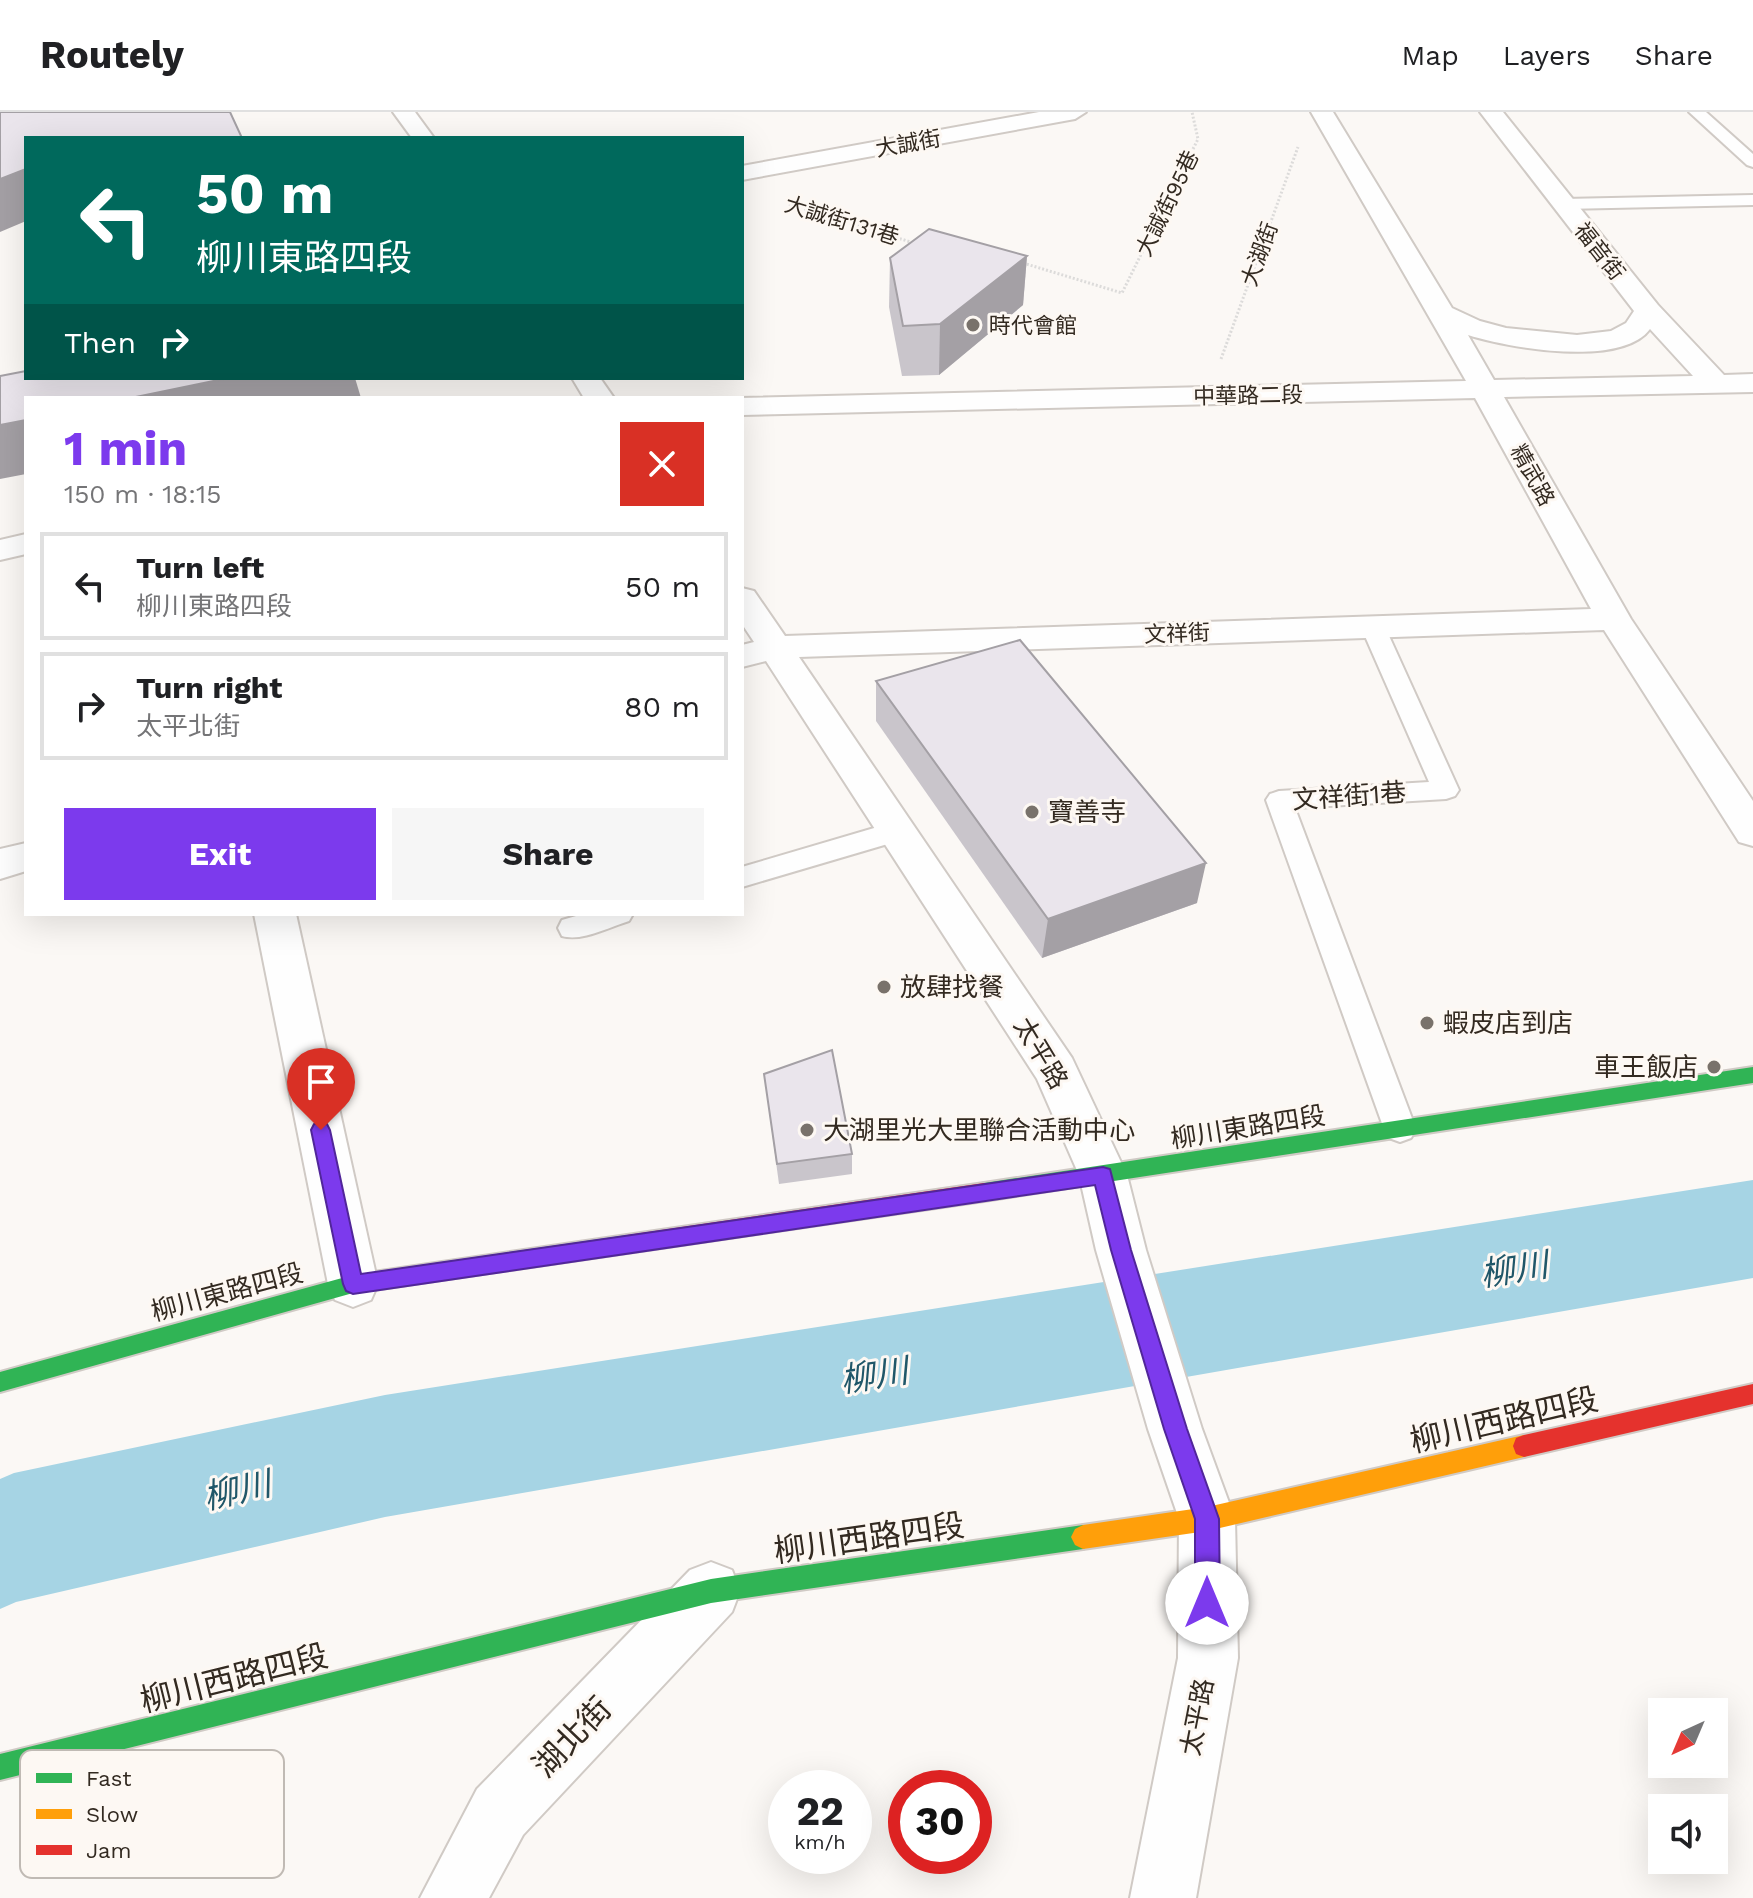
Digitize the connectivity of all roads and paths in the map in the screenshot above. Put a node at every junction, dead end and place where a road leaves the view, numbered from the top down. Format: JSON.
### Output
{"nodes":[{"id":1,"x":404,"y":112,"type":"edge"},
{"id":2,"x":1075,"y":112,"type":"edge"},
{"id":3,"x":1192,"y":112,"type":"edge"},
{"id":4,"x":1322,"y":112,"type":"edge"},
{"id":5,"x":1491,"y":112,"type":"edge"},
{"id":6,"x":1697,"y":112,"type":"edge"},
{"id":7,"x":1029,"y":116,"type":"edge"},
{"id":8,"x":422,"y":136,"type":"edge"},
{"id":9,"x":1300,"y":142,"type":"dead end"},
{"id":10,"x":1753,"y":162,"type":"edge"},
{"id":11,"x":744,"y":173,"type":"edge"},
{"id":12,"x":1753,"y":200,"type":"edge"},
{"id":13,"x":786,"y":203,"type":"dead end"},
{"id":14,"x":1564,"y":204,"type":"junction"},
{"id":15,"x":926,"y":240,"type":"edge"},
{"id":16,"x":1020,"y":262,"type":"edge"},
{"id":17,"x":1648,"y":311,"type":"junction"},
{"id":18,"x":1442,"y":313,"type":"junction"},
{"id":19,"x":1716,"y":383,"type":"junction"},
{"id":20,"x":1753,"y":383,"type":"edge"},
{"id":21,"x":1486,"y":389,"type":"junction"},
{"id":22,"x":1208,"y":396,"type":"junction"},
{"id":23,"x":744,"y":406,"type":"edge"},
{"id":24,"x":24,"y":544,"type":"edge"},
{"id":25,"x":0,"y":550,"type":"edge"},
{"id":26,"x":744,"y":604,"type":"edge"},
{"id":27,"x":1614,"y":619,"type":"junction"},
{"id":28,"x":1373,"y":627,"type":"junction"},
{"id":29,"x":759,"y":652,"type":"edge"},
{"id":30,"x":898,"y":831,"type":"junction"},
{"id":31,"x":1753,"y":832,"type":"edge"},
{"id":32,"x":24,"y":858,"type":"edge"},
{"id":33,"x":0,"y":864,"type":"edge"},
{"id":34,"x":744,"y":876,"type":"edge"},
{"id":35,"x":275,"y":916,"type":"edge"},
{"id":36,"x":612,"y":916,"type":"edge"},
{"id":37,"x":572,"y":928,"type":"dead end"},
{"id":38,"x":1753,"y":1075,"type":"edge"},
{"id":39,"x":1400,"y":1129,"type":"junction"},
{"id":40,"x":1103,"y":1175,"type":"junction"},
{"id":41,"x":353,"y":1284,"type":"junction"},
{"id":42,"x":0,"y":1382,"type":"edge"},
{"id":43,"x":1753,"y":1394,"type":"edge"},
{"id":44,"x":1207,"y":1519,"type":"junction"},
{"id":45,"x":711,"y":1591,"type":"junction"},
{"id":46,"x":69,"y":1750,"type":"edge"},
{"id":47,"x":20,"y":1762,"type":"edge"},
{"id":48,"x":0,"y":1767,"type":"edge"},
{"id":49,"x":453,"y":1898,"type":"edge"},
{"id":50,"x":1163,"y":1898,"type":"edge"}],
"edges":[{"from":1,"to":8,"type":"street"},
{"from":2,"to":7,"type":"street","name":"大誠街"},
{"from":3,"to":16,"type":"path","name":"大誠街95巷"},
{"from":4,"to":18,"type":"street","name":"精武路"},
{"from":5,"to":14,"type":"street","name":"福音街"},
{"from":6,"to":10,"type":"lane"},
{"from":7,"to":11,"type":"street","name":"大誠街"},
{"from":9,"to":22,"type":"path","name":"大湖街"},
{"from":12,"to":14,"type":"lane"},
{"from":13,"to":15,"type":"path","name":"大誠街131巷"},
{"from":14,"to":17,"type":"street","name":"福音街"},
{"from":17,"to":18,"type":"street"},
{"from":17,"to":19,"type":"street","name":"福音街"},
{"from":18,"to":21,"type":"street","name":"精武路"},
{"from":19,"to":20,"type":"street","name":"中華路二段"},
{"from":19,"to":21,"type":"street","name":"中華路二段"},
{"from":21,"to":22,"type":"street","name":"中華路二段"},
{"from":21,"to":27,"type":"street","name":"精武路"},
{"from":22,"to":23,"type":"street","name":"中華路二段"},
{"from":24,"to":25,"type":"street"},
{"from":26,"to":29,"type":"street","name":"太平路"},
{"from":27,"to":28,"type":"street","name":"文祥街"},
{"from":27,"to":31,"type":"street","name":"精武路"},
{"from":28,"to":29,"type":"street","name":"文祥街"},
{"from":28,"to":39,"type":"lane","name":"文祥街1巷"},
{"from":29,"to":30,"type":"street","name":"太平路"},
{"from":30,"to":34,"type":"lane"},
{"from":30,"to":40,"type":"street","name":"太平路"},
{"from":32,"to":33,"type":"street"},
{"from":35,"to":41,"type":"street"},
{"from":36,"to":37,"type":"lane"},
{"from":38,"to":39,"type":"street","name":"柳川東路四段"},
{"from":39,"to":40,"type":"street","name":"柳川東路四段"},
{"from":40,"to":41,"type":"street","name":"柳川東路四段"},
{"from":40,"to":44,"type":"street","name":"太平路"},
{"from":41,"to":42,"type":"street","name":"柳川東路四段"},
{"from":43,"to":44,"type":"street","name":"柳川西路四段"},
{"from":44,"to":45,"type":"street","name":"柳川西路四段"},
{"from":44,"to":50,"type":"street","name":"太平路"},
{"from":45,"to":46,"type":"street","name":"柳川西路四段"},
{"from":45,"to":49,"type":"street","name":"湖北街"},
{"from":47,"to":48,"type":"street","name":"柳川西路四段"}]}
